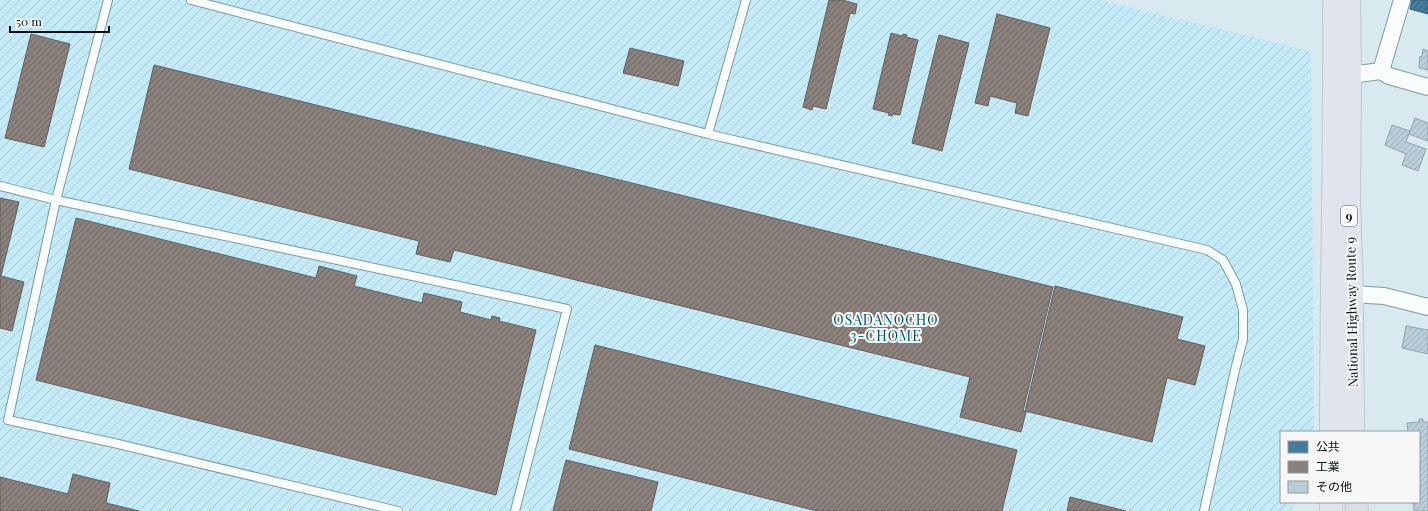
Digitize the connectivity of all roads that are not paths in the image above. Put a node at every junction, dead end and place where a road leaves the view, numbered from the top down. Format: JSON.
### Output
{"nodes":[{"id":1,"x":108,"y":0,"type":"edge"},
{"id":2,"x":191,"y":0,"type":"edge"},
{"id":3,"x":746,"y":0,"type":"edge"},
{"id":4,"x":1324,"y":0,"type":"edge"},
{"id":5,"x":1334,"y":0,"type":"edge"},
{"id":6,"x":1349,"y":0,"type":"edge"},
{"id":7,"x":1362,"y":0,"type":"edge"},
{"id":8,"x":1402,"y":0,"type":"edge"},
{"id":9,"x":1381,"y":71,"type":"junction"},
{"id":10,"x":1350,"y":74,"type":"junction"},
{"id":11,"x":1428,"y":87,"type":"edge"},
{"id":12,"x":1335,"y":102,"type":"junction"},
{"id":13,"x":708,"y":134,"type":"junction"},
{"id":14,"x":0,"y":186,"type":"edge"},
{"id":15,"x":56,"y":200,"type":"junction"},
{"id":16,"x":1352,"y":294,"type":"junction"},
{"id":17,"x":1428,"y":306,"type":"edge"},
{"id":18,"x":1331,"y":431,"type":"edge"},
{"id":19,"x":1353,"y":431,"type":"edge"},
{"id":20,"x":398,"y":511,"type":"edge"},
{"id":21,"x":515,"y":511,"type":"edge"},
{"id":22,"x":1204,"y":511,"type":"edge"}],
"edges":[{"from":1,"to":15,"type":"lane"},
{"from":2,"to":13,"type":"lane"},
{"from":3,"to":13,"type":"lane"},
{"from":4,"to":12,"type":"highway"},
{"from":5,"to":12,"type":"highway","name":"National Highway Route 9","number":"9"},
{"from":6,"to":10,"type":"highway","name":"National Highway Route 9","number":"9"},
{"from":7,"to":10,"type":"highway"},
{"from":8,"to":9,"type":"street"},
{"from":9,"to":10,"type":"street"},
{"from":9,"to":11,"type":"street"},
{"from":10,"to":16,"type":"highway","name":"National Highway Route 9","number":"9"},
{"from":12,"to":18,"type":"highway","name":"National Highway Route 9","number":"9"},
{"from":13,"to":22,"type":"lane"},
{"from":14,"to":15,"type":"lane"},
{"from":15,"to":20,"type":"lane"},
{"from":15,"to":21,"type":"lane"},
{"from":16,"to":17,"type":"street"},
{"from":16,"to":19,"type":"highway","name":"National Highway Route 9","number":"9"}]}
